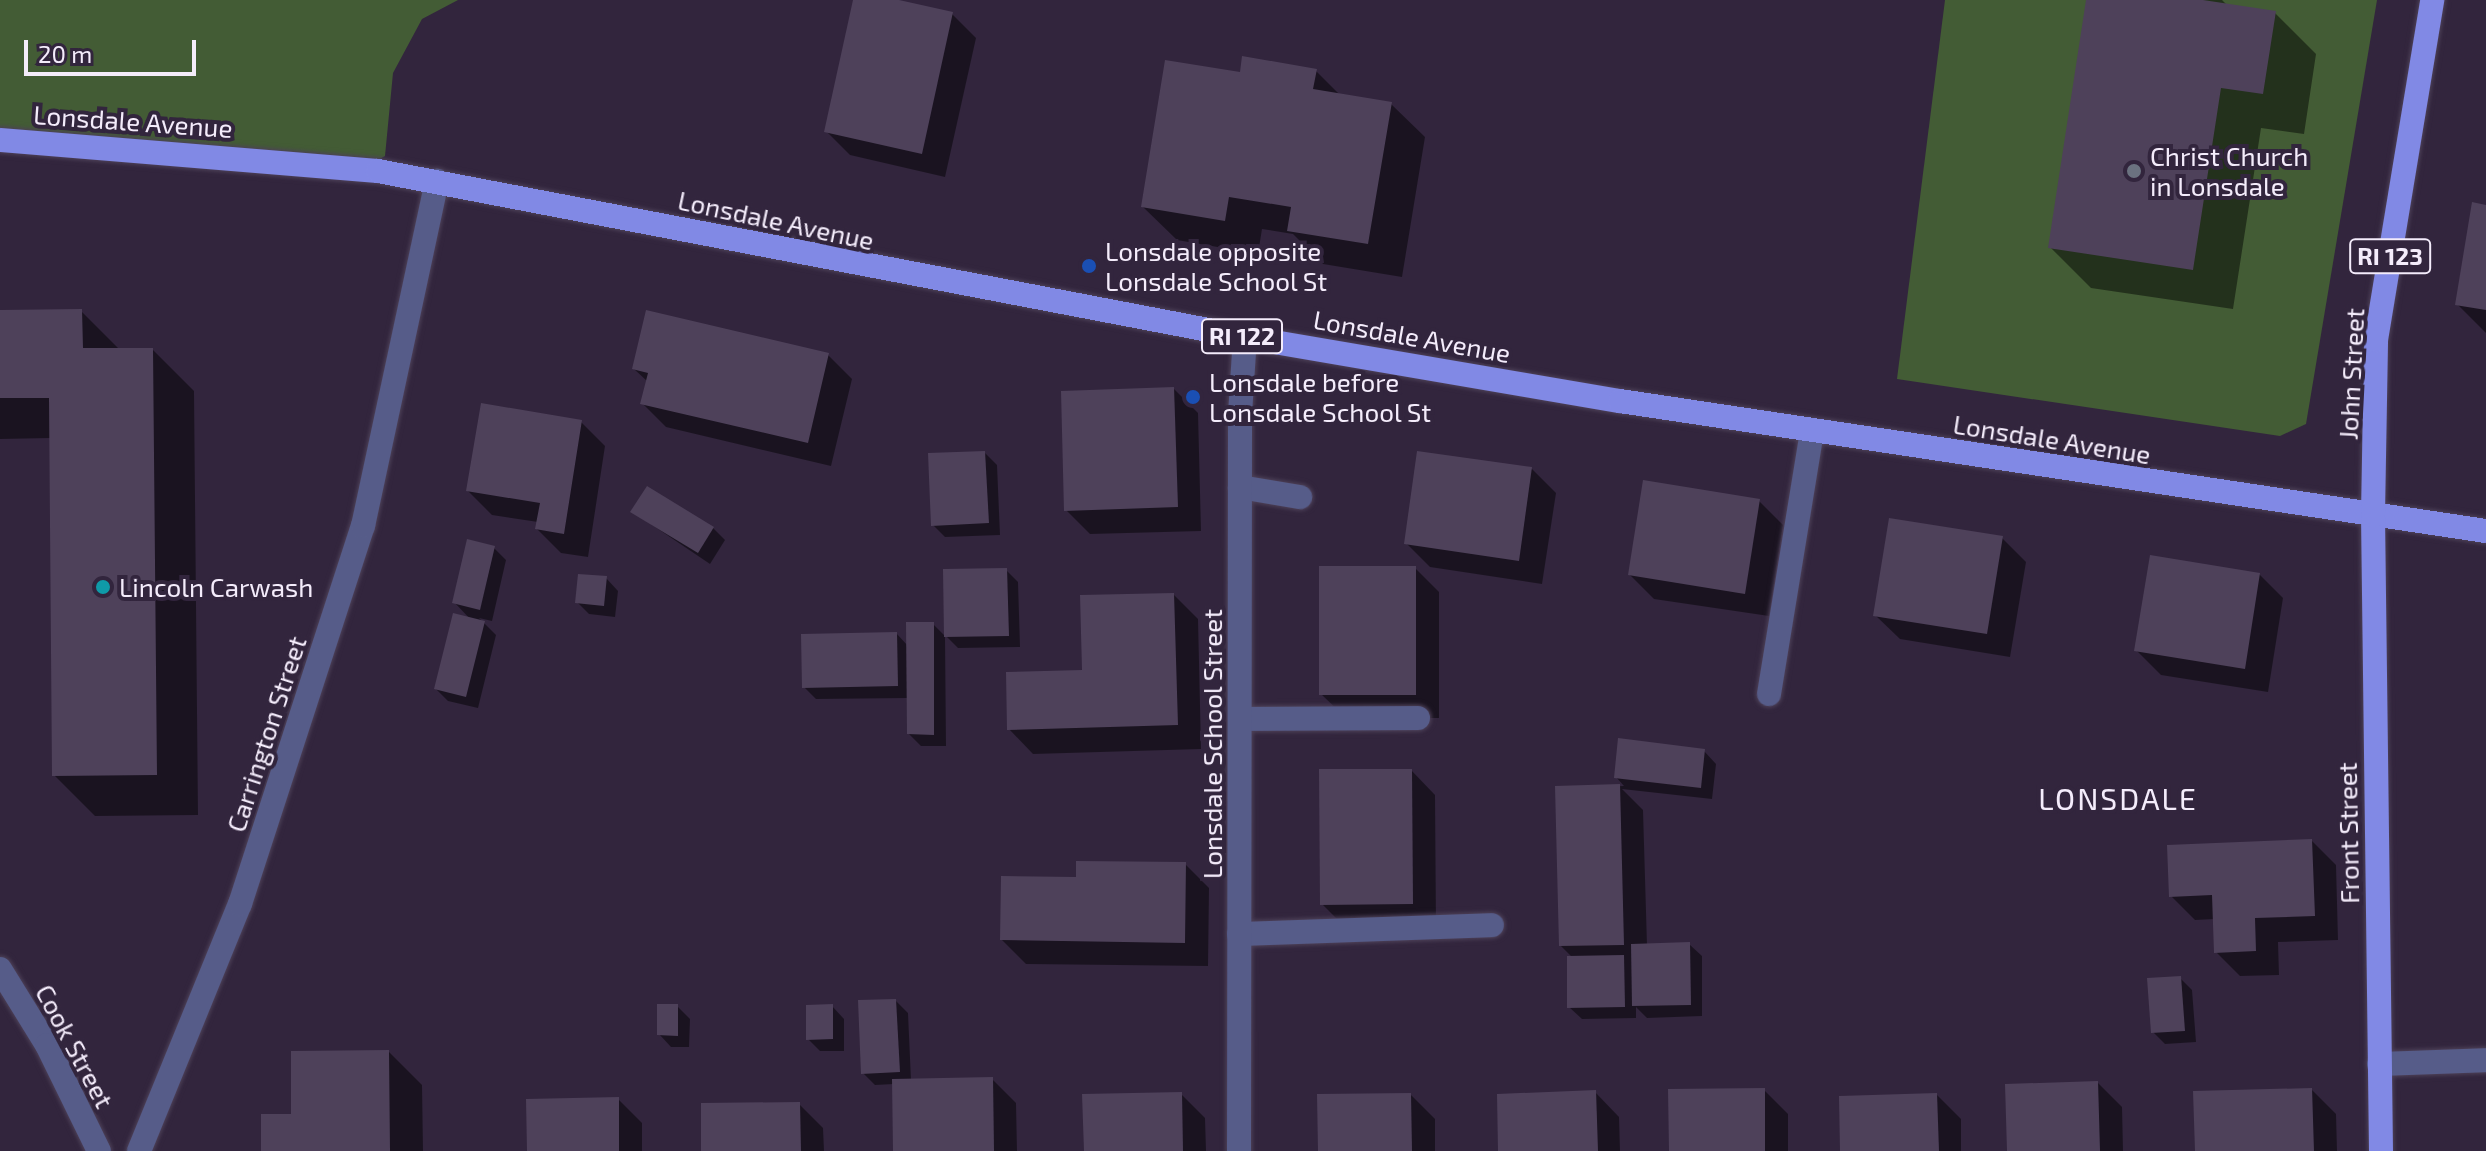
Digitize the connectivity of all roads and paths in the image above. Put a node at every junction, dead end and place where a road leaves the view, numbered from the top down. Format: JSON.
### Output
{"nodes":[{"id":1,"x":2432,"y":0,"type":"edge"},
{"id":2,"x":0,"y":140,"type":"edge"},
{"id":3,"x":437,"y":181,"type":"junction"},
{"id":4,"x":1245,"y":337,"type":"junction"},
{"id":5,"x":1812,"y":430,"type":"junction"},
{"id":6,"x":1240,"y":487,"type":"junction"},
{"id":7,"x":1300,"y":497,"type":"dead end"},
{"id":8,"x":2373,"y":515,"type":"junction"},
{"id":9,"x":2486,"y":531,"type":"edge"},
{"id":10,"x":1769,"y":694,"type":"dead end"},
{"id":11,"x":1418,"y":718,"type":"dead end"},
{"id":12,"x":1240,"y":719,"type":"junction"},
{"id":13,"x":1492,"y":925,"type":"dead end"},
{"id":14,"x":1239,"y":934,"type":"junction"},
{"id":15,"x":0,"y":969,"type":"edge"},
{"id":16,"x":2486,"y":1060,"type":"edge"},
{"id":17,"x":2379,"y":1064,"type":"junction"},
{"id":18,"x":99,"y":1151,"type":"edge"},
{"id":19,"x":139,"y":1151,"type":"edge"},
{"id":20,"x":1239,"y":1151,"type":"edge"},
{"id":21,"x":2381,"y":1151,"type":"edge"}],
"edges":[{"from":1,"to":8,"type":"main road","name":"John Street","number":"RI 123"},
{"from":2,"to":3,"type":"main road","name":"Lonsdale Avenue","number":"RI 122"},
{"from":3,"to":4,"type":"main road","name":"Lonsdale Avenue","number":"RI 122"},
{"from":3,"to":19,"type":"street","name":"Carrington Street"},
{"from":4,"to":5,"type":"main road","name":"Lonsdale Avenue","number":"RI 122"},
{"from":4,"to":6,"type":"street","name":"Lonsdale School Street"},
{"from":5,"to":8,"type":"main road","name":"Lonsdale Avenue","number":"RI 122"},
{"from":5,"to":10,"type":"street"},
{"from":6,"to":7,"type":"street"},
{"from":6,"to":12,"type":"street","name":"Lonsdale School Street"},
{"from":8,"to":9,"type":"main road","name":"Lonsdale Avenue","number":"RI 122"},
{"from":8,"to":17,"type":"main road","name":"Front Street","number":"RI 123"},
{"from":11,"to":12,"type":"street"},
{"from":12,"to":14,"type":"street","name":"Lonsdale School Street"},
{"from":13,"to":14,"type":"street"},
{"from":14,"to":20,"type":"street","name":"Lonsdale School Street"},
{"from":15,"to":18,"type":"street","name":"Cook Street"},
{"from":16,"to":17,"type":"street"},
{"from":17,"to":21,"type":"main road","name":"Front Street","number":"RI 123"}]}
